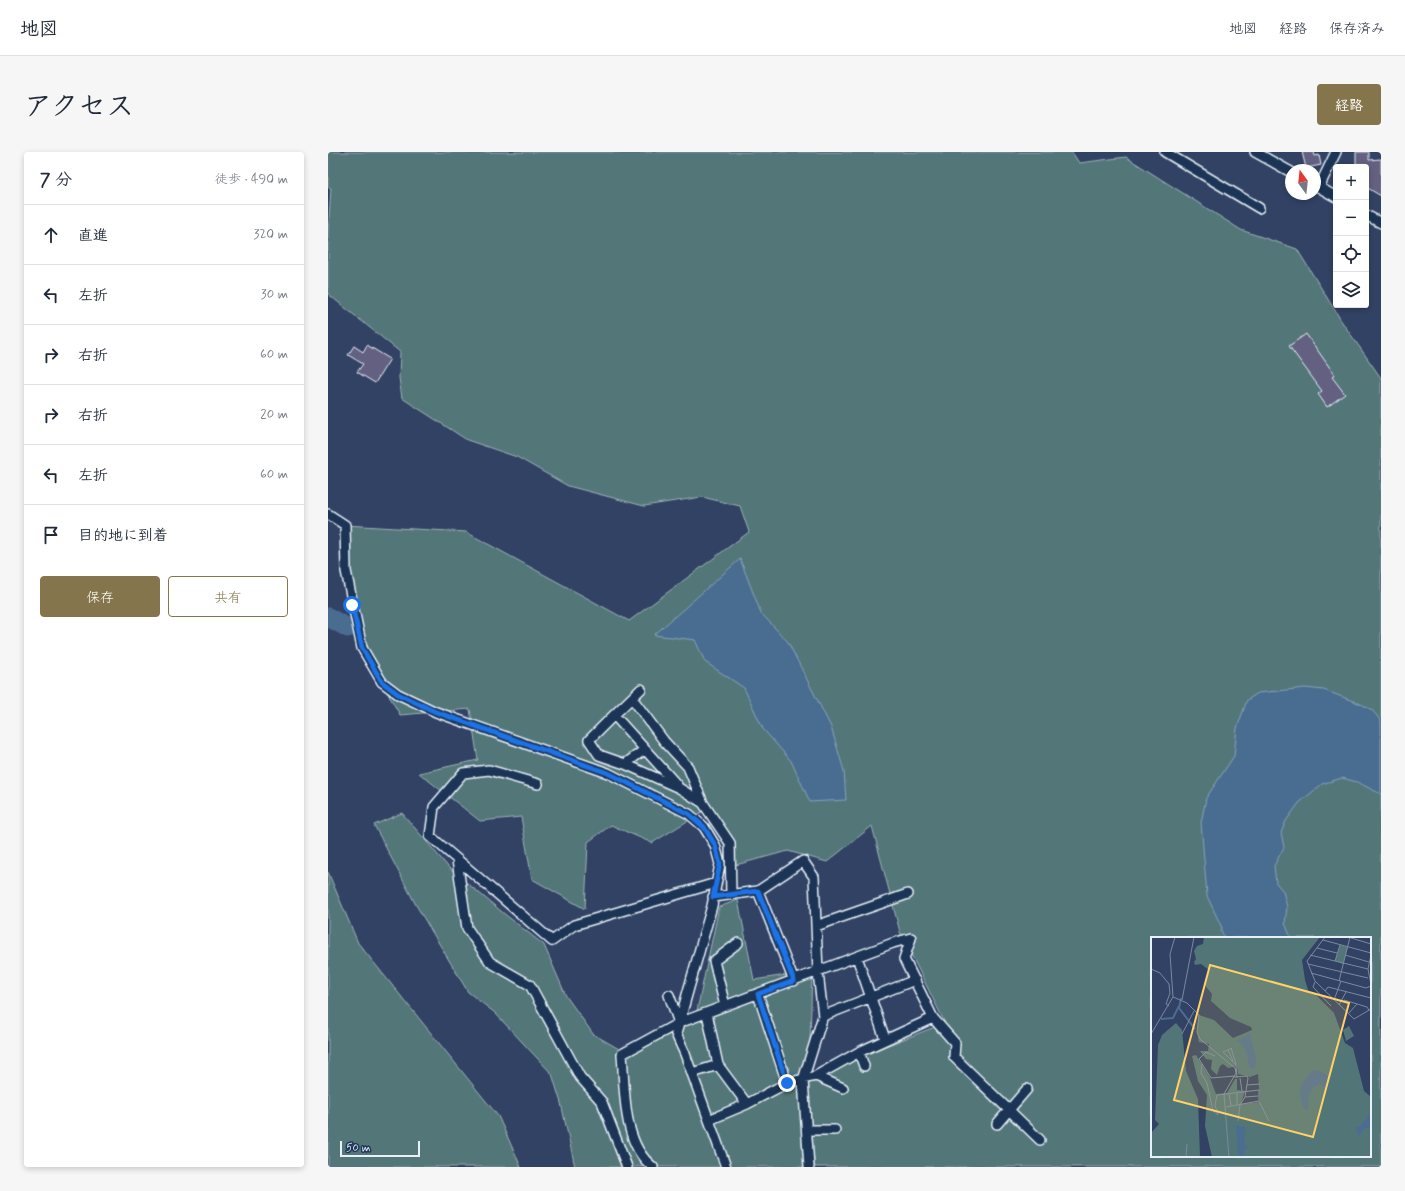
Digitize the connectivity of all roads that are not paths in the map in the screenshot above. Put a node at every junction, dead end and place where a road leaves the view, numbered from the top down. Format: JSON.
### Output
{"nodes":[{"id":1,"x":1165,"y":152,"type":"edge"},
{"id":2,"x":1255,"y":152,"type":"edge"},
{"id":3,"x":1336,"y":152,"type":"edge"},
{"id":4,"x":1271,"y":156,"type":"edge"},
{"id":5,"x":1285,"y":167,"type":"edge"},
{"id":6,"x":1321,"y":179,"type":"edge"},
{"id":7,"x":1321,"y":188,"type":"edge"},
{"id":8,"x":1333,"y":195,"type":"edge"},
{"id":9,"x":1259,"y":208,"type":"dead end"},
{"id":10,"x":1369,"y":217,"type":"edge"},
{"id":11,"x":1381,"y":223,"type":"edge"},
{"id":12,"x":328,"y":514,"type":"edge"},
{"id":13,"x":641,"y":689,"type":"dead end"},
{"id":14,"x":632,"y":698,"type":"junction"},
{"id":15,"x":614,"y":715,"type":"junction"},
{"id":16,"x":644,"y":750,"type":"junction"},
{"id":17,"x":625,"y":764,"type":"junction"},
{"id":18,"x":538,"y":784,"type":"dead end"},
{"id":19,"x":679,"y":788,"type":"junction"},
{"id":20,"x":703,"y":803,"type":"junction"},
{"id":21,"x":456,"y":860,"type":"junction"},
{"id":22,"x":716,"y":883,"type":"junction"},
{"id":23,"x":758,"y":891,"type":"junction"},
{"id":24,"x":731,"y":894,"type":"junction"},
{"id":25,"x":908,"y":894,"type":"dead end"},
{"id":26,"x":713,"y":897,"type":"junction"},
{"id":27,"x":816,"y":926,"type":"junction"},
{"id":28,"x":738,"y":943,"type":"dead end"},
{"id":29,"x":857,"y":957,"type":"junction"},
{"id":30,"x":818,"y":972,"type":"junction"},
{"id":31,"x":915,"y":980,"type":"junction"},
{"id":32,"x":794,"y":981,"type":"junction"},
{"id":33,"x":758,"y":994,"type":"junction"},
{"id":34,"x":669,"y":995,"type":"dead end"},
{"id":35,"x":871,"y":997,"type":"junction"},
{"id":36,"x":725,"y":1006,"type":"junction"},
{"id":37,"x":707,"y":1013,"type":"junction"},
{"id":38,"x":823,"y":1016,"type":"junction"},
{"id":39,"x":933,"y":1018,"type":"junction"},
{"id":40,"x":679,"y":1023,"type":"junction"},
{"id":41,"x":885,"y":1039,"type":"junction"},
{"id":42,"x":859,"y":1052,"type":"junction"},
{"id":43,"x":718,"y":1065,"type":"junction"},
{"id":44,"x":864,"y":1066,"type":"dead end"},
{"id":45,"x":692,"y":1073,"type":"junction"},
{"id":46,"x":816,"y":1076,"type":"junction"},
{"id":47,"x":803,"y":1080,"type":"junction"},
{"id":48,"x":787,"y":1083,"type":"junction"},
{"id":49,"x":843,"y":1088,"type":"dead end"},
{"id":50,"x":1027,"y":1090,"type":"dead end"},
{"id":51,"x":747,"y":1104,"type":"junction"},
{"id":52,"x":1009,"y":1111,"type":"junction"},
{"id":53,"x":709,"y":1120,"type":"junction"},
{"id":54,"x":998,"y":1124,"type":"dead end"},
{"id":55,"x":807,"y":1130,"type":"junction"},
{"id":56,"x":835,"y":1130,"type":"dead end"},
{"id":57,"x":1040,"y":1140,"type":"dead end"},
{"id":58,"x":627,"y":1167,"type":"edge"},
{"id":59,"x":653,"y":1167,"type":"edge"},
{"id":60,"x":726,"y":1167,"type":"edge"},
{"id":61,"x":808,"y":1167,"type":"edge"}],
"edges":[{"from":1,"to":9,"type":"street"},
{"from":2,"to":4,"type":"street"},
{"from":3,"to":6,"type":"street"},
{"from":4,"to":5,"type":"street"},
{"from":7,"to":8,"type":"street"},
{"from":10,"to":11,"type":"street"},
{"from":12,"to":22,"type":"street"},
{"from":13,"to":14,"type":"street"},
{"from":14,"to":15,"type":"street"},
{"from":14,"to":20,"type":"street"},
{"from":15,"to":16,"type":"street"},
{"from":15,"to":17,"type":"street"},
{"from":16,"to":17,"type":"street"},
{"from":16,"to":19,"type":"street"},
{"from":17,"to":19,"type":"street"},
{"from":18,"to":21,"type":"street"},
{"from":19,"to":20,"type":"street"},
{"from":20,"to":24,"type":"street"},
{"from":21,"to":22,"type":"street"},
{"from":21,"to":58,"type":"street"},
{"from":22,"to":26,"type":"street"},
{"from":23,"to":24,"type":"street"},
{"from":23,"to":27,"type":"street"},
{"from":23,"to":32,"type":"street"},
{"from":24,"to":26,"type":"street"},
{"from":25,"to":27,"type":"street"},
{"from":26,"to":40,"type":"street"},
{"from":27,"to":30,"type":"street"},
{"from":28,"to":36,"type":"street"},
{"from":29,"to":30,"type":"street"},
{"from":29,"to":31,"type":"street"},
{"from":29,"to":35,"type":"street"},
{"from":30,"to":32,"type":"street"},
{"from":30,"to":38,"type":"street"},
{"from":31,"to":35,"type":"street"},
{"from":31,"to":39,"type":"street"},
{"from":32,"to":33,"type":"street"},
{"from":33,"to":36,"type":"street"},
{"from":33,"to":48,"type":"street"},
{"from":34,"to":40,"type":"street"},
{"from":35,"to":38,"type":"street"},
{"from":35,"to":41,"type":"street"},
{"from":36,"to":37,"type":"street"},
{"from":37,"to":40,"type":"street"},
{"from":37,"to":43,"type":"street"},
{"from":38,"to":47,"type":"street"},
{"from":39,"to":41,"type":"street"},
{"from":39,"to":52,"type":"street"},
{"from":40,"to":45,"type":"street"},
{"from":40,"to":59,"type":"street"},
{"from":41,"to":42,"type":"street"},
{"from":42,"to":44,"type":"street"},
{"from":42,"to":46,"type":"street"},
{"from":43,"to":45,"type":"street"},
{"from":43,"to":51,"type":"street"},
{"from":45,"to":53,"type":"street"},
{"from":46,"to":47,"type":"street"},
{"from":46,"to":49,"type":"street"},
{"from":47,"to":48,"type":"street"},
{"from":47,"to":55,"type":"street"},
{"from":48,"to":51,"type":"street"},
{"from":50,"to":52,"type":"street"},
{"from":51,"to":53,"type":"street"},
{"from":52,"to":54,"type":"street"},
{"from":52,"to":57,"type":"street"},
{"from":53,"to":60,"type":"street"},
{"from":55,"to":56,"type":"street"},
{"from":55,"to":61,"type":"street"}]}
